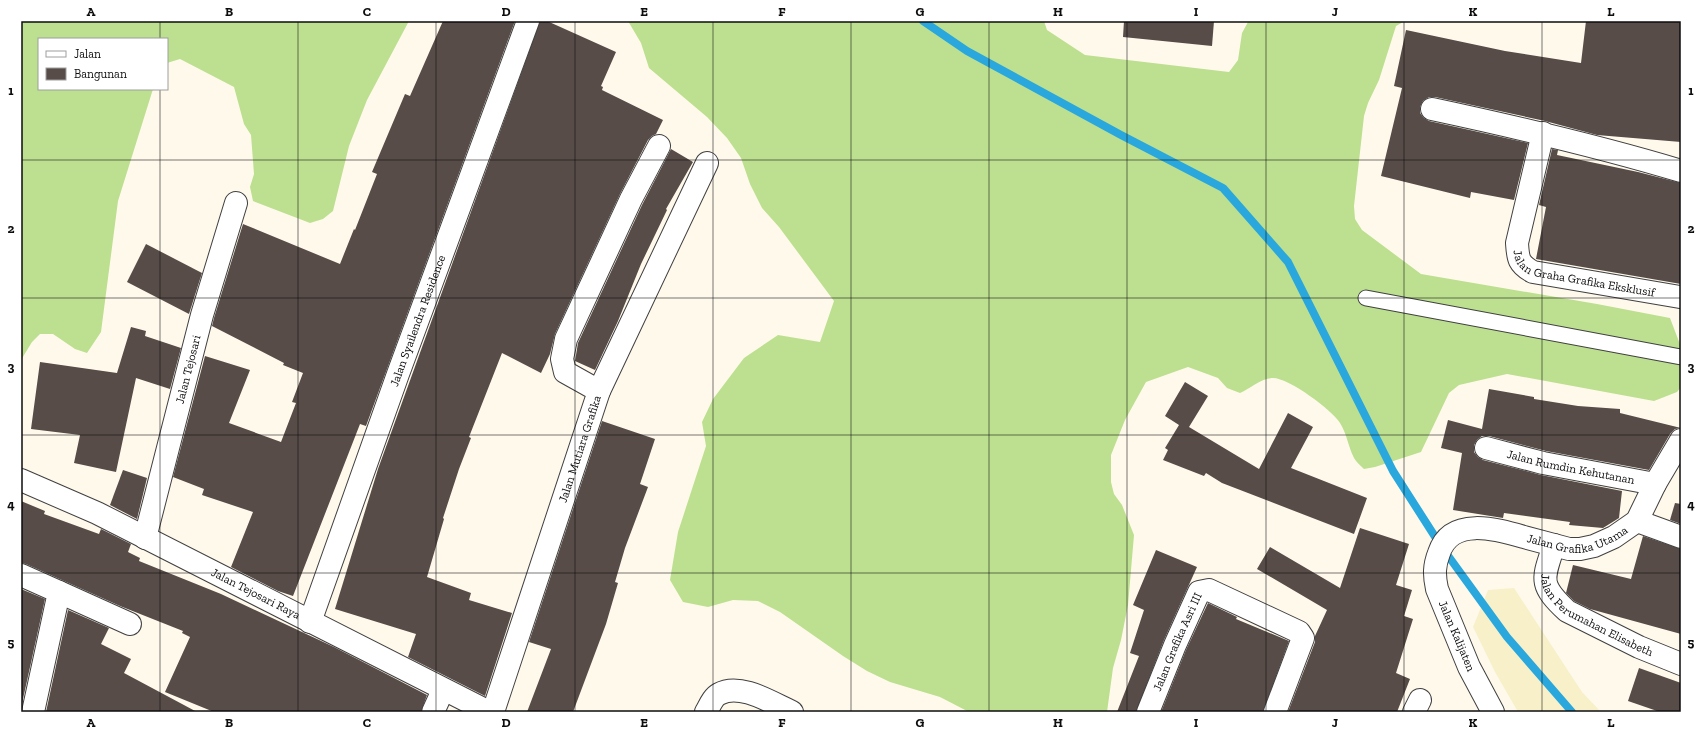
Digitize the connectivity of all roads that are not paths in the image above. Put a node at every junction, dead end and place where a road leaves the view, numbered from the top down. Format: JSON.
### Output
{"nodes":[{"id":1,"x":528,"y":21,"type":"edge"},
{"id":2,"x":1432,"y":109,"type":"dead end"},
{"id":3,"x":1543,"y":133,"type":"junction"},
{"id":4,"x":659,"y":146,"type":"dead end"},
{"id":5,"x":707,"y":163,"type":"dead end"},
{"id":6,"x":1681,"y":171,"type":"edge"},
{"id":7,"x":236,"y":203,"type":"dead end"},
{"id":8,"x":1680,"y":297,"type":"dead end"},
{"id":9,"x":1366,"y":298,"type":"dead end"},
{"id":10,"x":1681,"y":356,"type":"edge"},
{"id":11,"x":599,"y":391,"type":"junction"},
{"id":12,"x":1681,"y":440,"type":"edge"},
{"id":13,"x":1486,"y":448,"type":"dead end"},
{"id":14,"x":21,"y":480,"type":"edge"},
{"id":15,"x":1655,"y":484,"type":"junction"},
{"id":16,"x":1637,"y":521,"type":"junction"},
{"id":17,"x":1681,"y":537,"type":"edge"},
{"id":18,"x":145,"y":538,"type":"junction"},
{"id":19,"x":1554,"y":545,"type":"junction"},
{"id":20,"x":1438,"y":556,"type":"joint"},
{"id":21,"x":21,"y":575,"type":"edge"},
{"id":22,"x":59,"y":592,"type":"junction"},
{"id":23,"x":310,"y":622,"type":"junction"},
{"id":24,"x":130,"y":624,"type":"dead end"},
{"id":25,"x":1681,"y":664,"type":"edge"},
{"id":26,"x":443,"y":690,"type":"junction"},
{"id":27,"x":33,"y":712,"type":"edge"},
{"id":28,"x":433,"y":712,"type":"edge"},
{"id":29,"x":489,"y":712,"type":"edge"},
{"id":30,"x":493,"y":712,"type":"edge"},
{"id":31,"x":706,"y":712,"type":"edge"},
{"id":32,"x":792,"y":712,"type":"edge"},
{"id":33,"x":1148,"y":712,"type":"edge"},
{"id":34,"x":1275,"y":712,"type":"edge"},
{"id":35,"x":1493,"y":712,"type":"edge"}],
"edges":[{"from":1,"to":23,"type":"street","name":"Jalan Syailendra Residence"},
{"from":2,"to":3,"type":"street"},
{"from":3,"to":6,"type":"street"},
{"from":3,"to":8,"type":"street","name":"Jalan Graha Grafika Eksklusif"},
{"from":4,"to":11,"type":"street","name":"Jalan Mutiara Grafika"},
{"from":5,"to":11,"type":"street"},
{"from":7,"to":18,"type":"street","name":"Jalan Tejosari"},
{"from":9,"to":10,"type":"lane"},
{"from":11,"to":30,"type":"street","name":"Jalan Mutiara Grafika"},
{"from":12,"to":15,"type":"street","name":"Jalan Grafika Utama"},
{"from":13,"to":15,"type":"street","name":"Jalan Rumdin Kehutanan"},
{"from":14,"to":18,"type":"street","name":"Jalan Tejosari Raya"},
{"from":15,"to":16,"type":"street","name":"Jalan Grafika Utama"},
{"from":16,"to":17,"type":"street"},
{"from":16,"to":19,"type":"street","name":"Jalan Grafika Utama"},
{"from":18,"to":23,"type":"street","name":"Jalan Tejosari Raya"},
{"from":19,"to":20,"type":"street","name":"Jalan Grafika Utama"},
{"from":19,"to":25,"type":"street","name":"Jalan Perumahan Elisabeth"},
{"from":20,"to":35,"type":"street","name":"Jalan Kalijaten"},
{"from":21,"to":22,"type":"street"},
{"from":22,"to":24,"type":"street"},
{"from":22,"to":27,"type":"street"},
{"from":23,"to":26,"type":"street","name":"Jalan Tejosari Raya"},
{"from":26,"to":28,"type":"street"},
{"from":26,"to":29,"type":"street","name":"Jalan Tejosari Raya"},
{"from":31,"to":32,"type":"street"},
{"from":33,"to":34,"type":"street","name":"Jalan Grafika Asri III"}]}
